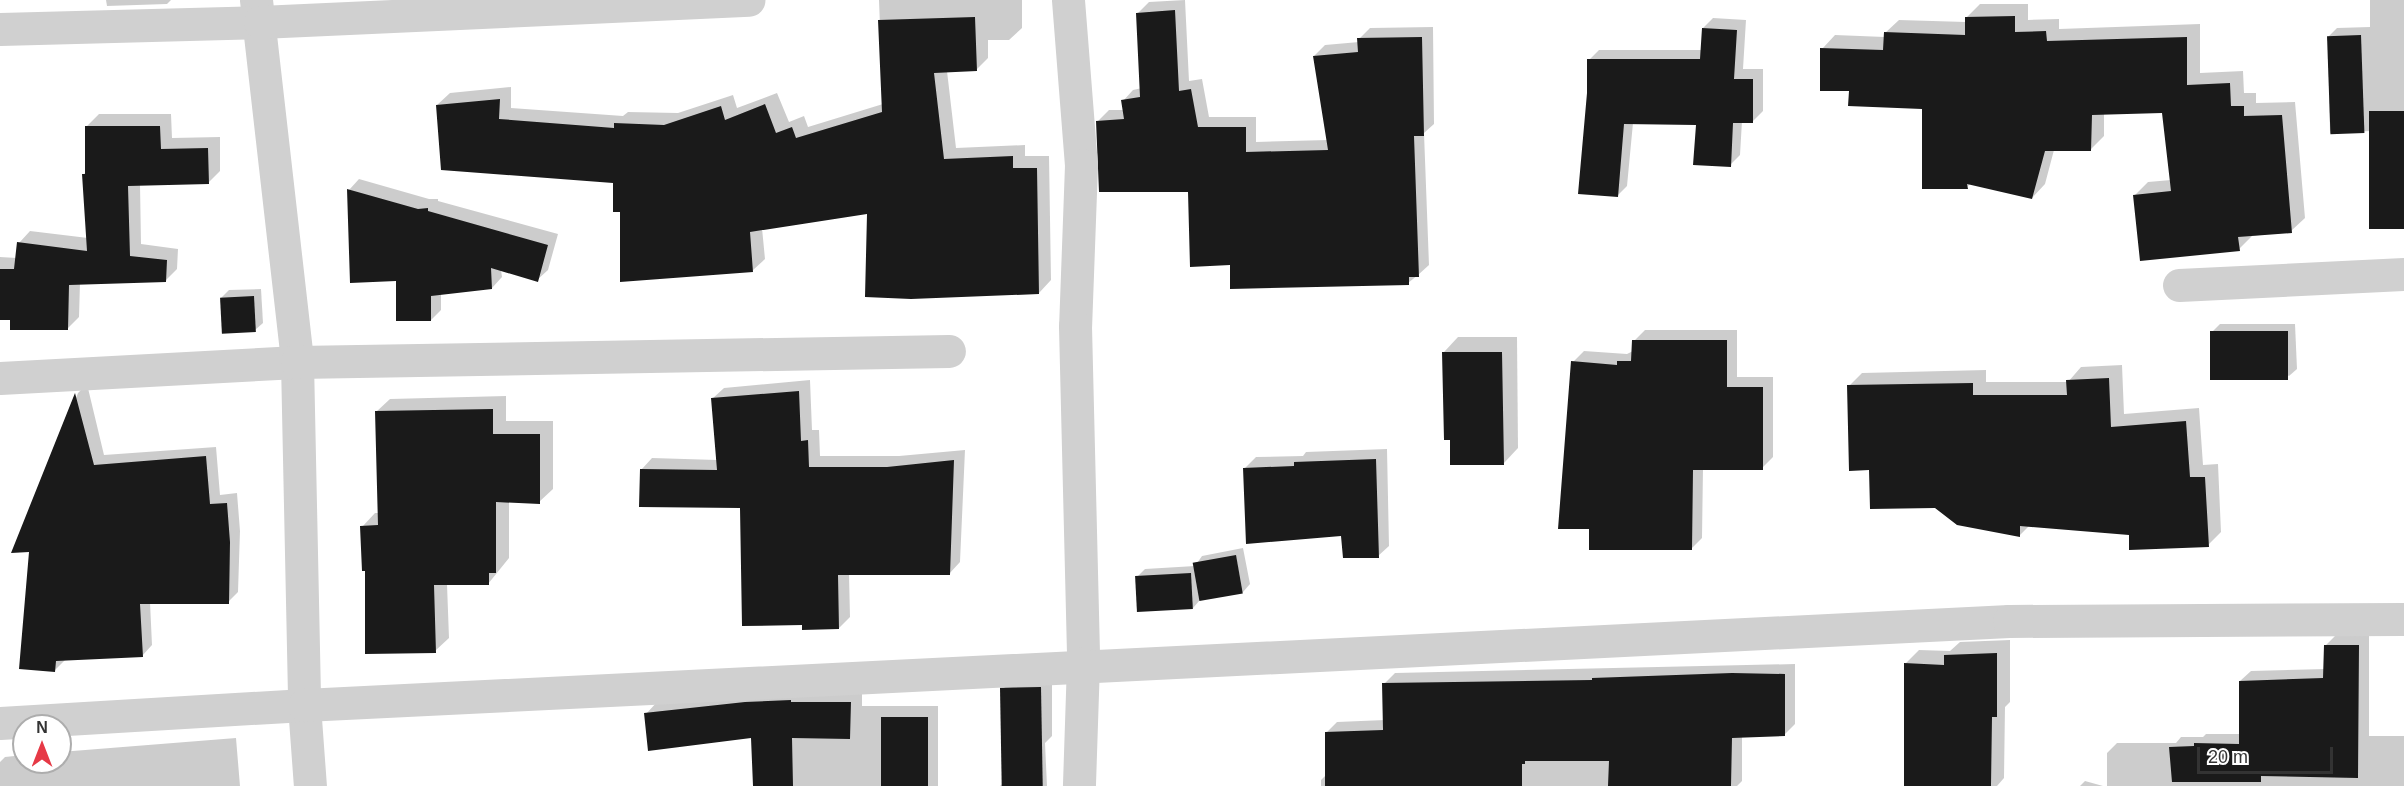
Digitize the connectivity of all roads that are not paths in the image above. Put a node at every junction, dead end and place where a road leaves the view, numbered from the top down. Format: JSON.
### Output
{"nodes":[{"id":1,"x":749,"y":0,"type":"edge"},
{"id":2,"x":1068,"y":0,"type":"edge"},
{"id":3,"x":258,"y":11,"type":"edge"},
{"id":4,"x":0,"y":29,"type":"edge"},
{"id":5,"x":2404,"y":274,"type":"edge"},
{"id":6,"x":2179,"y":285,"type":"dead end"},
{"id":7,"x":949,"y":351,"type":"dead end"},
{"id":8,"x":297,"y":362,"type":"junction"},
{"id":9,"x":0,"y":378,"type":"edge"},
{"id":10,"x":2404,"y":620,"type":"edge"},
{"id":11,"x":304,"y":705,"type":"junction"},
{"id":12,"x":0,"y":723,"type":"edge"},
{"id":13,"x":310,"y":786,"type":"edge"},
{"id":14,"x":1079,"y":786,"type":"edge"}],
"edges":[{"from":1,"to":3,"type":"street"},
{"from":2,"to":14,"type":"street"},
{"from":3,"to":4,"type":"street"},
{"from":3,"to":8,"type":"street"},
{"from":5,"to":6,"type":"street"},
{"from":7,"to":8,"type":"street"},
{"from":8,"to":9,"type":"street"},
{"from":8,"to":11,"type":"street"},
{"from":10,"to":11,"type":"street"},
{"from":11,"to":12,"type":"street"},
{"from":11,"to":13,"type":"street"}]}
